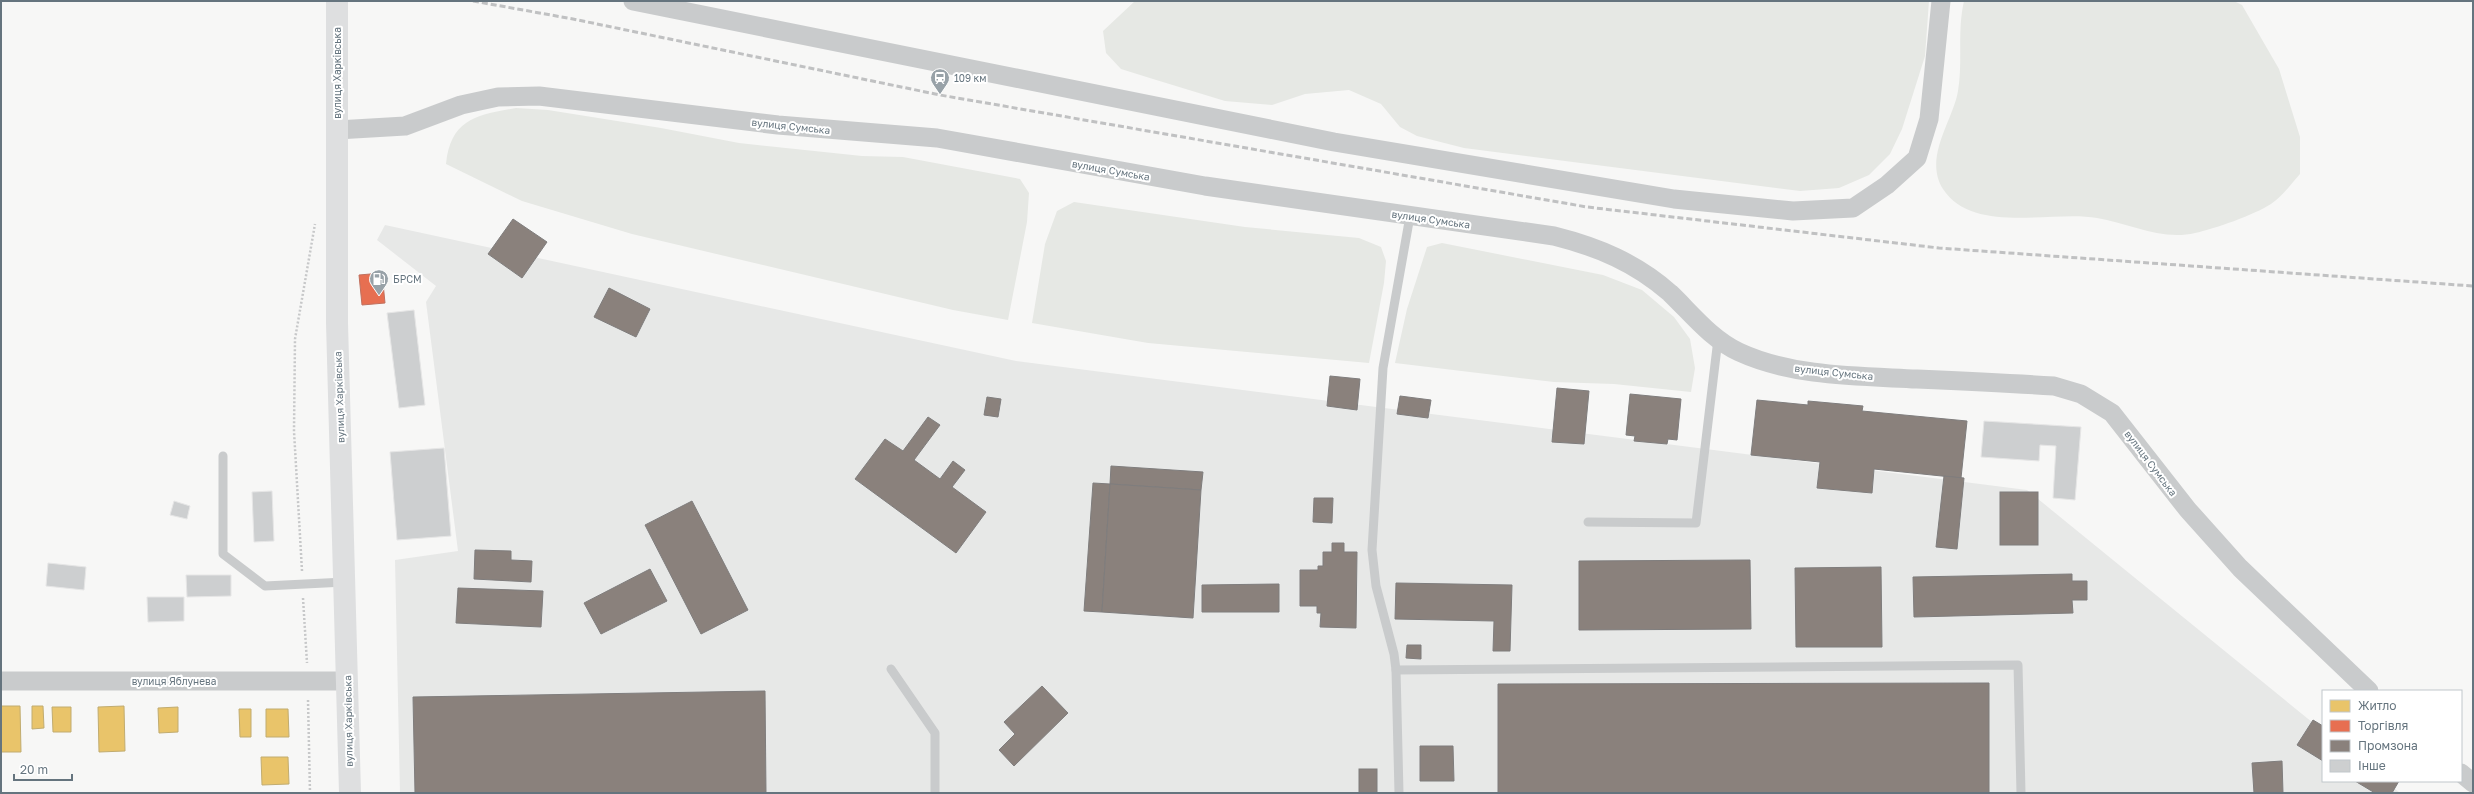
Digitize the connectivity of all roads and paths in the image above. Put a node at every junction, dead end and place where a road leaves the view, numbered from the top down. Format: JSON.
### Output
{"nodes":[{"id":1,"x":337,"y":1,"type":"edge"},
{"id":2,"x":633,"y":1,"type":"edge"},
{"id":3,"x":1941,"y":1,"type":"edge"},
{"id":4,"x":337,"y":130,"type":"junction"},
{"id":5,"x":1410,"y":216,"type":"junction"},
{"id":6,"x":315,"y":223,"type":"dead end"},
{"id":7,"x":1718,"y":339,"type":"junction"},
{"id":8,"x":223,"y":456,"type":"dead end"},
{"id":9,"x":1588,"y":522,"type":"dead end"},
{"id":10,"x":344,"y":582,"type":"junction"},
{"id":11,"x":302,"y":584,"type":"junction"},
{"id":12,"x":890,"y":669,"type":"dead end"},
{"id":13,"x":1396,"y":670,"type":"junction"},
{"id":14,"x":1,"y":681,"type":"edge"},
{"id":15,"x":308,"y":681,"type":"junction"},
{"id":16,"x":348,"y":681,"type":"junction"},
{"id":17,"x":2368,"y":690,"type":"edge"},
{"id":18,"x":2462,"y":774,"type":"edge"},
{"id":19,"x":2473,"y":783,"type":"edge"},
{"id":20,"x":310,"y":793,"type":"edge"},
{"id":21,"x":350,"y":793,"type":"edge"},
{"id":22,"x":935,"y":793,"type":"edge"},
{"id":23,"x":1399,"y":793,"type":"edge"},
{"id":24,"x":2021,"y":793,"type":"edge"}],
"edges":[{"from":1,"to":4,"type":"main road","name":"вулиця Харківська"},
{"from":2,"to":3,"type":"street"},
{"from":4,"to":5,"type":"street","name":"вулиця Сумська"},
{"from":4,"to":10,"type":"main road","name":"вулиця Харківська"},
{"from":5,"to":7,"type":"street","name":"вулиця Сумська"},
{"from":5,"to":13,"type":"lane"},
{"from":6,"to":11,"type":"path"},
{"from":7,"to":9,"type":"lane"},
{"from":7,"to":17,"type":"street","name":"вулиця Сумська"},
{"from":8,"to":11,"type":"lane"},
{"from":10,"to":11,"type":"lane"},
{"from":10,"to":16,"type":"main road","name":"вулиця Харківська"},
{"from":11,"to":15,"type":"path"},
{"from":12,"to":22,"type":"lane"},
{"from":13,"to":23,"type":"lane"},
{"from":13,"to":24,"type":"lane"},
{"from":14,"to":15,"type":"street","name":"вулиця Яблунева"},
{"from":15,"to":16,"type":"street","name":"вулиця Яблунева"},
{"from":15,"to":20,"type":"path"},
{"from":16,"to":21,"type":"main road","name":"вулиця Харківська"},
{"from":18,"to":19,"type":"street"}]}
